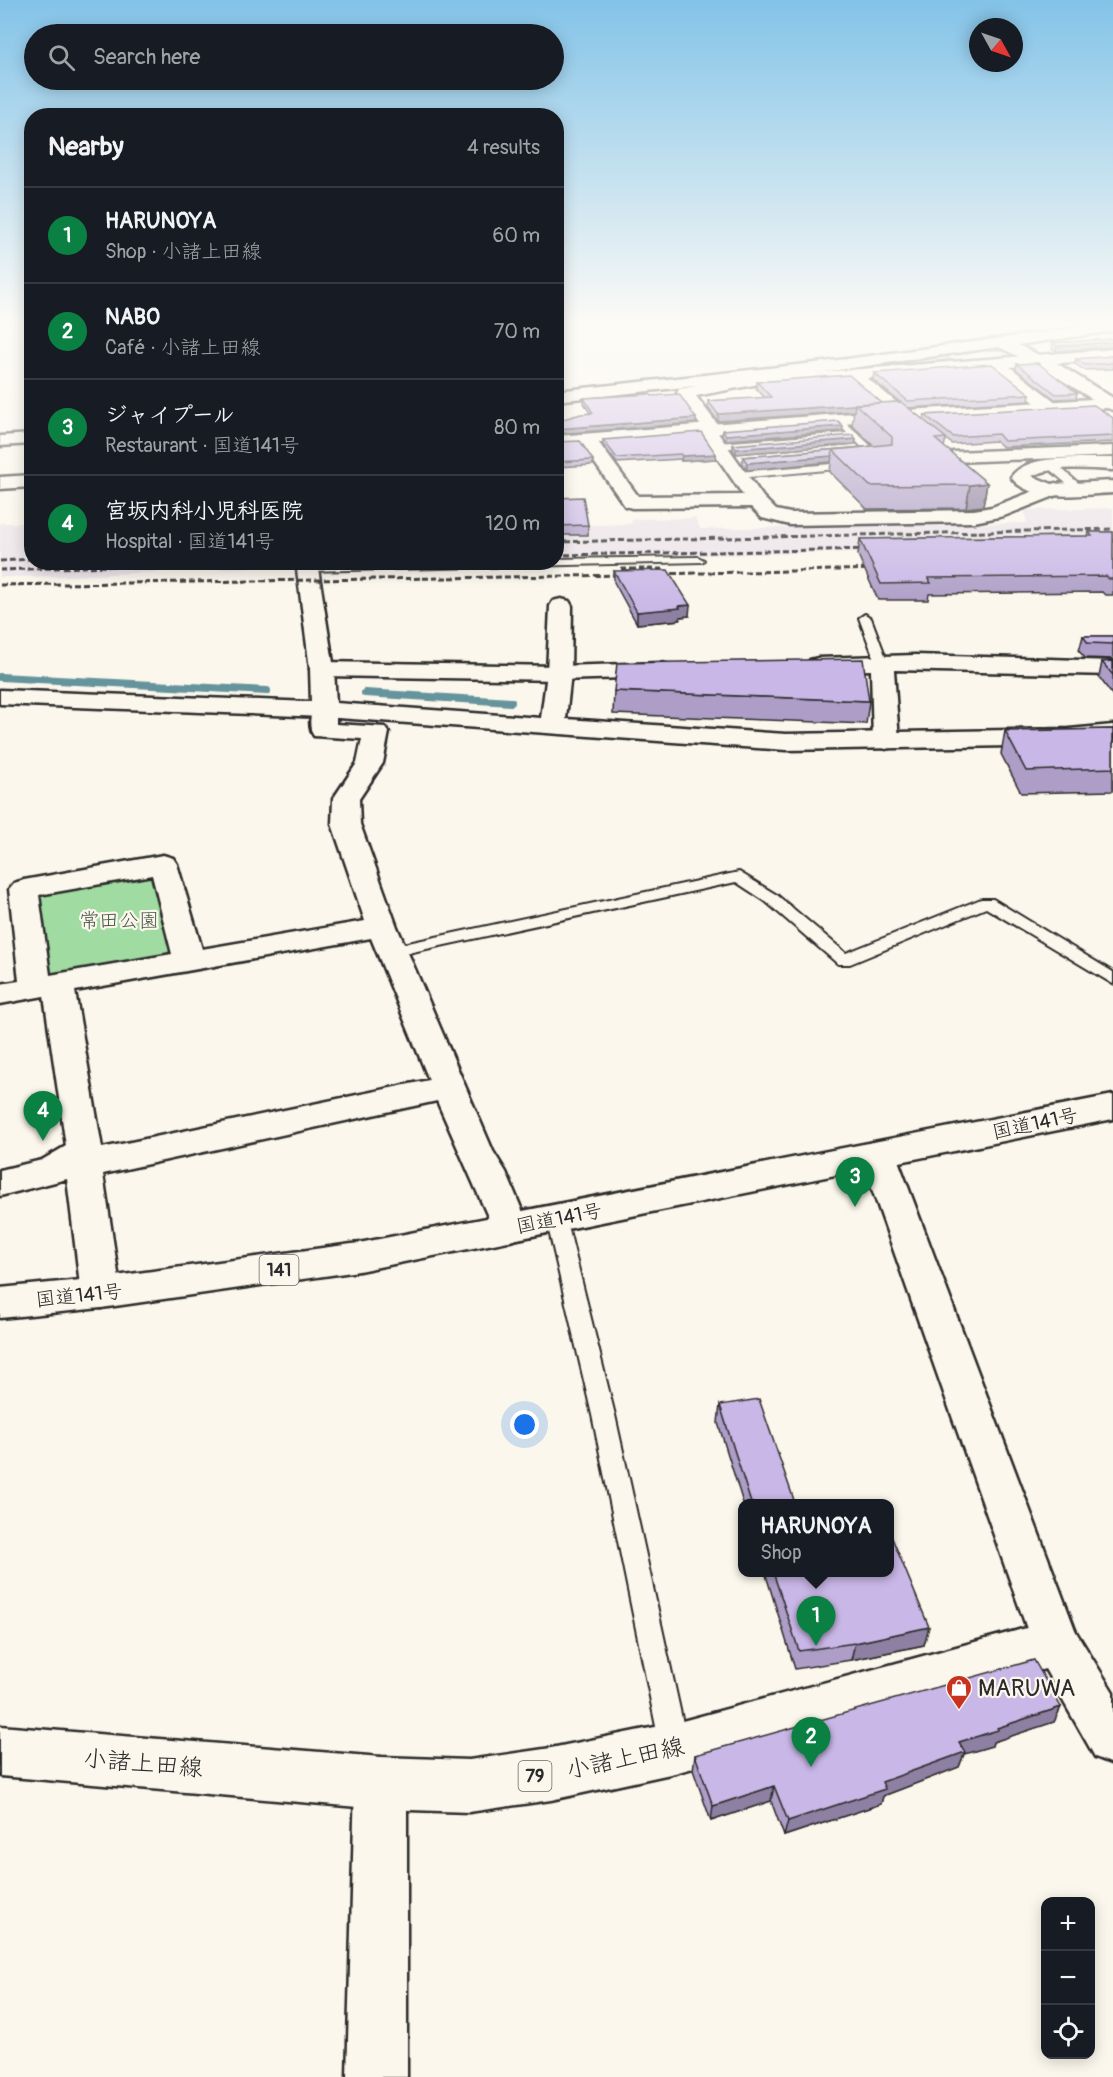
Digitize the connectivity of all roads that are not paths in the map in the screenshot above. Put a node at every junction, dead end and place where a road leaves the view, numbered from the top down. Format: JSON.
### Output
{"nodes":[{"id":1,"x":702,"y":419,"type":"edge"},
{"id":2,"x":839,"y":419,"type":"joint"},
{"id":3,"x":907,"y":419,"type":"edge"},
{"id":4,"x":855,"y":435,"type":"junction"},
{"id":5,"x":587,"y":439,"type":"junction"},
{"id":6,"x":24,"y":440,"type":"edge"},
{"id":7,"x":564,"y":440,"type":"edge"},
{"id":8,"x":0,"y":441,"type":"edge"},
{"id":9,"x":723,"y":450,"type":"junction"},
{"id":10,"x":1113,"y":451,"type":"edge"},
{"id":11,"x":952,"y":457,"type":"junction"},
{"id":12,"x":1082,"y":458,"type":"junction"},
{"id":13,"x":1113,"y":464,"type":"edge"},
{"id":14,"x":1052,"y":466,"type":"junction"},
{"id":15,"x":1026,"y":470,"type":"junction"},
{"id":16,"x":24,"y":482,"type":"edge"},
{"id":17,"x":0,"y":483,"type":"edge"},
{"id":18,"x":1113,"y":487,"type":"edge"},
{"id":19,"x":1078,"y":488,"type":"junction"},
{"id":20,"x":1055,"y":489,"type":"junction"},
{"id":21,"x":992,"y":496,"type":"dead end"},
{"id":22,"x":756,"y":501,"type":"junction"},
{"id":23,"x":1010,"y":506,"type":"junction"},
{"id":24,"x":698,"y":560,"type":"dead end"},
{"id":25,"x":564,"y":562,"type":"edge"},
{"id":26,"x":308,"y":570,"type":"edge"},
{"id":27,"x":562,"y":603,"type":"dead end"},
{"id":28,"x":865,"y":618,"type":"dead end"},
{"id":29,"x":882,"y":663,"type":"junction"},
{"id":30,"x":796,"y":666,"type":"edge"},
{"id":31,"x":1113,"y":668,"type":"edge"},
{"id":32,"x":322,"y":669,"type":"junction"},
{"id":33,"x":680,"y":669,"type":"edge"},
{"id":34,"x":559,"y":673,"type":"junction"},
{"id":35,"x":0,"y":697,"type":"edge"},
{"id":36,"x":324,"y":710,"type":"junction"},
{"id":37,"x":553,"y":725,"type":"junction"},
{"id":38,"x":1113,"y":733,"type":"edge"},
{"id":39,"x":886,"y":741,"type":"junction"},
{"id":40,"x":388,"y":939,"type":"junction"},
{"id":41,"x":189,"y":961,"type":"junction"},
{"id":42,"x":1113,"y":979,"type":"edge"},
{"id":43,"x":47,"y":986,"type":"junction"},
{"id":44,"x":0,"y":994,"type":"edge"},
{"id":45,"x":449,"y":1087,"type":"junction"},
{"id":46,"x":1113,"y":1107,"type":"edge"},
{"id":47,"x":878,"y":1155,"type":"junction"},
{"id":48,"x":84,"y":1158,"type":"junction"},
{"id":49,"x":0,"y":1183,"type":"edge"},
{"id":50,"x":556,"y":1218,"type":"junction"},
{"id":51,"x":510,"y":1227,"type":"junction"},
{"id":52,"x":101,"y":1293,"type":"junction"},
{"id":53,"x":0,"y":1303,"type":"edge"},
{"id":54,"x":1056,"y":1643,"type":"junction"},
{"id":55,"x":1113,"y":1739,"type":"edge"},
{"id":56,"x":675,"y":1748,"type":"junction"},
{"id":57,"x":0,"y":1750,"type":"edge"},
{"id":58,"x":381,"y":1783,"type":"junction"},
{"id":59,"x":377,"y":2077,"type":"edge"}],
"edges":[{"from":1,"to":9,"type":"main road"},
{"from":2,"to":4,"type":"lane"},
{"from":2,"to":9,"type":"main road"},
{"from":3,"to":11,"type":"main road"},
{"from":4,"to":9,"type":"lane"},
{"from":4,"to":9,"type":"lane"},
{"from":5,"to":7,"type":"main road"},
{"from":5,"to":9,"type":"main road"},
{"from":5,"to":22,"type":"main road"},
{"from":6,"to":8,"type":"main road"},
{"from":9,"to":22,"type":"main road"},
{"from":10,"to":12,"type":"main road"},
{"from":11,"to":12,"type":"main road"},
{"from":11,"to":15,"type":"main road"},
{"from":12,"to":13,"type":"main road"},
{"from":12,"to":14,"type":"main road"},
{"from":14,"to":15,"type":"main road"},
{"from":14,"to":19,"type":"lane"},
{"from":15,"to":20,"type":"main road"},
{"from":16,"to":17,"type":"main road"},
{"from":18,"to":19,"type":"main road"},
{"from":19,"to":20,"type":"main road"},
{"from":20,"to":23,"type":"main road"},
{"from":21,"to":23,"type":"main road"},
{"from":22,"to":23,"type":"main road"},
{"from":24,"to":25,"type":"lane"},
{"from":26,"to":32,"type":"main road"},
{"from":27,"to":34,"type":"main road"},
{"from":28,"to":29,"type":"lane"},
{"from":29,"to":30,"type":"main road"},
{"from":29,"to":31,"type":"main road"},
{"from":29,"to":39,"type":"main road"},
{"from":32,"to":34,"type":"main road"},
{"from":32,"to":36,"type":"main road"},
{"from":33,"to":34,"type":"main road"},
{"from":34,"to":37,"type":"main road"},
{"from":35,"to":36,"type":"main road"},
{"from":36,"to":37,"type":"main road"},
{"from":36,"to":40,"type":"main road"},
{"from":37,"to":39,"type":"main road"},
{"from":38,"to":39,"type":"main road"},
{"from":40,"to":41,"type":"main road"},
{"from":40,"to":42,"type":"lane"},
{"from":40,"to":45,"type":"main road"},
{"from":41,"to":43,"type":"main road"},
{"from":41,"to":43,"type":"main road"},
{"from":43,"to":44,"type":"main road"},
{"from":43,"to":48,"type":"main road"},
{"from":45,"to":48,"type":"main road"},
{"from":45,"to":51,"type":"main road"},
{"from":46,"to":47,"type":"main road","name":"国道141号","number":"141"},
{"from":47,"to":50,"type":"main road","name":"国道141号","number":"141"},
{"from":47,"to":54,"type":"main road"},
{"from":48,"to":49,"type":"main road"},
{"from":48,"to":52,"type":"main road"},
{"from":50,"to":51,"type":"main road","name":"国道141号","number":"141"},
{"from":50,"to":56,"type":"lane"},
{"from":51,"to":52,"type":"main road","name":"国道141号","number":"141"},
{"from":52,"to":53,"type":"main road","name":"国道141号","number":"141"},
{"from":54,"to":55,"type":"main road"},
{"from":54,"to":56,"type":"main road","name":"小諸上田線","number":"79"},
{"from":56,"to":58,"type":"main road","name":"小諸上田線","number":"79"},
{"from":57,"to":58,"type":"main road","name":"小諸上田線","number":"79"},
{"from":58,"to":59,"type":"main road"}]}
